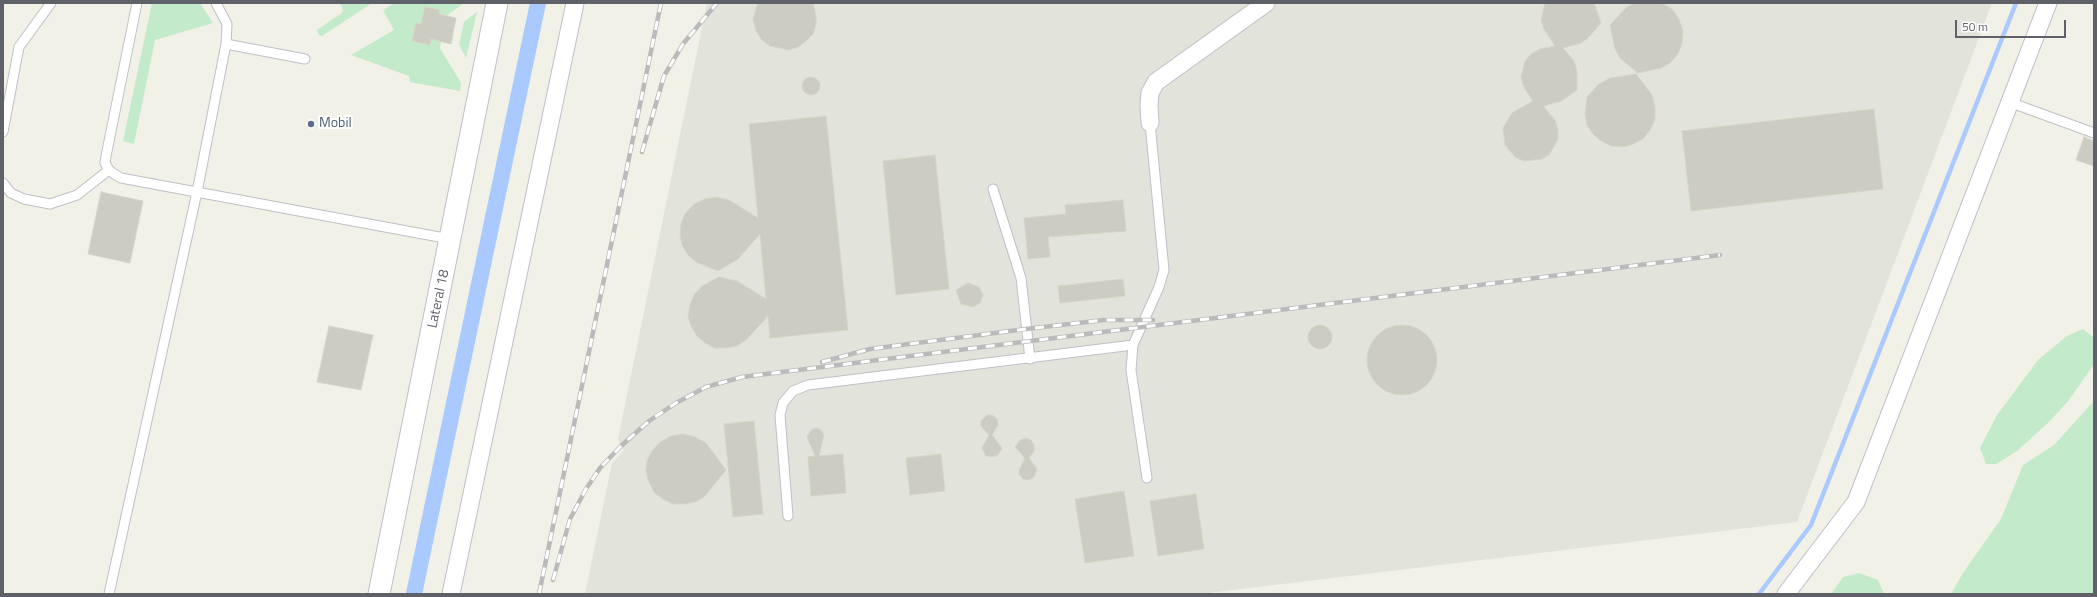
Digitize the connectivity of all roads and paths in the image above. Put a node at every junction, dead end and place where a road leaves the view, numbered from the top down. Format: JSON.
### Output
{"nodes":[{"id":1,"x":51,"y":3,"type":"edge"},
{"id":2,"x":137,"y":3,"type":"edge"},
{"id":3,"x":216,"y":3,"type":"edge"},
{"id":4,"x":497,"y":3,"type":"edge"},
{"id":5,"x":575,"y":3,"type":"edge"},
{"id":6,"x":1266,"y":3,"type":"edge"},
{"id":7,"x":2048,"y":3,"type":"edge"},
{"id":8,"x":226,"y":44,"type":"junction"},
{"id":9,"x":305,"y":59,"type":"dead end"},
{"id":10,"x":2009,"y":102,"type":"junction"},
{"id":11,"x":1150,"y":123,"type":"joint"},
{"id":12,"x":3,"y":132,"type":"edge"},
{"id":13,"x":2094,"y":133,"type":"edge"},
{"id":14,"x":109,"y":170,"type":"junction"},
{"id":15,"x":3,"y":183,"type":"edge"},
{"id":16,"x":993,"y":190,"type":"dead end"},
{"id":17,"x":197,"y":192,"type":"junction"},
{"id":18,"x":451,"y":239,"type":"junction"},
{"id":19,"x":1133,"y":345,"type":"junction"},
{"id":20,"x":1030,"y":359,"type":"junction"},
{"id":21,"x":1146,"y":478,"type":"dead end"},
{"id":22,"x":788,"y":516,"type":"dead end"},
{"id":23,"x":109,"y":594,"type":"edge"},
{"id":24,"x":379,"y":594,"type":"edge"},
{"id":25,"x":451,"y":594,"type":"edge"},
{"id":26,"x":1786,"y":594,"type":"edge"}],
"edges":[{"from":1,"to":12,"type":"lane"},
{"from":2,"to":14,"type":"lane"},
{"from":3,"to":8,"type":"lane"},
{"from":4,"to":18,"type":"street","name":"Lateral 18"},
{"from":5,"to":25,"type":"street"},
{"from":6,"to":11,"type":"street"},
{"from":7,"to":10,"type":"street"},
{"from":8,"to":9,"type":"lane"},
{"from":8,"to":17,"type":"lane"},
{"from":10,"to":13,"type":"lane"},
{"from":10,"to":26,"type":"street"},
{"from":11,"to":19,"type":"lane"},
{"from":14,"to":15,"type":"lane"},
{"from":14,"to":17,"type":"lane"},
{"from":16,"to":20,"type":"lane"},
{"from":17,"to":18,"type":"lane"},
{"from":17,"to":23,"type":"lane"},
{"from":18,"to":24,"type":"street","name":"Lateral 18"},
{"from":19,"to":20,"type":"lane"},
{"from":19,"to":21,"type":"lane"},
{"from":20,"to":22,"type":"lane"}]}
